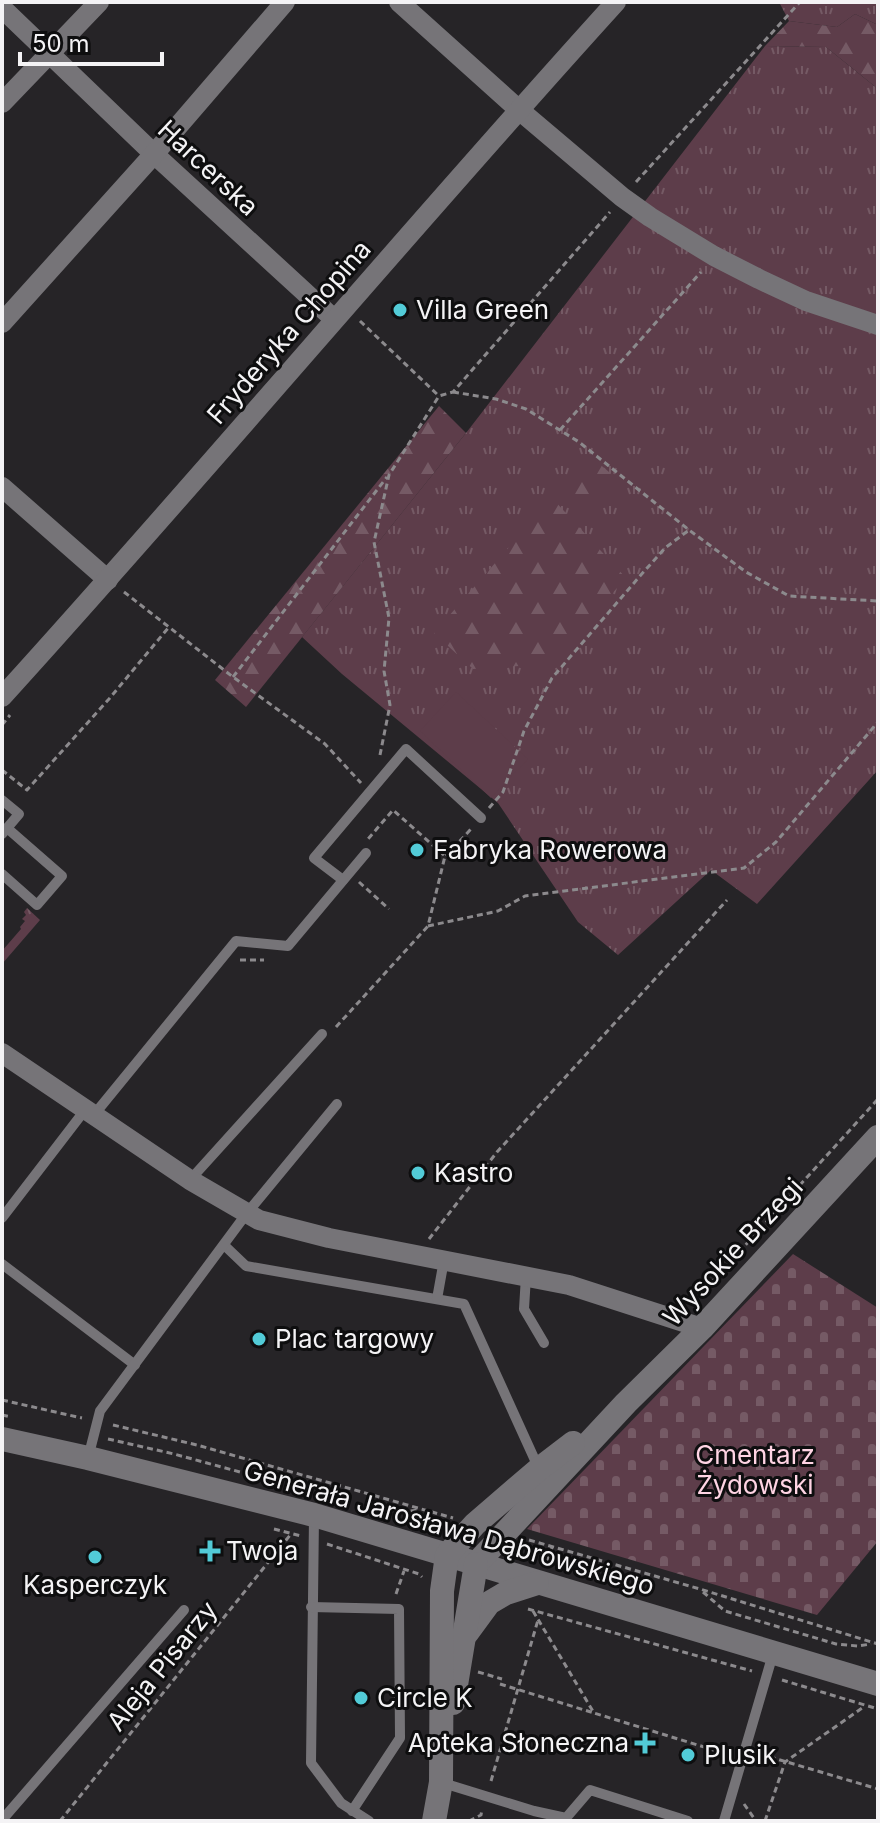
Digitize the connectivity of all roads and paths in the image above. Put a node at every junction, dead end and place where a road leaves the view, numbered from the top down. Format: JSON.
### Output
{"nodes":[{"id":1,"x":99,"y":2,"type":"edge"},
{"id":2,"x":285,"y":2,"type":"edge"},
{"id":3,"x":399,"y":2,"type":"edge"},
{"id":4,"x":616,"y":2,"type":"edge"},
{"id":5,"x":800,"y":2,"type":"edge"},
{"id":6,"x":2,"y":8,"type":"edge"},
{"id":7,"x":49,"y":54,"type":"junction"},
{"id":8,"x":2,"y":103,"type":"edge"},
{"id":9,"x":518,"y":109,"type":"junction"},
{"id":10,"x":154,"y":154,"type":"junction"},
{"id":11,"x":622,"y":197,"type":"junction"},
{"id":12,"x":714,"y":256,"type":"junction"},
{"id":13,"x":340,"y":313,"type":"junction"},
{"id":14,"x":2,"y":323,"type":"edge"},
{"id":15,"x":878,"y":325,"type":"edge"},
{"id":16,"x":453,"y":392,"type":"junction"},
{"id":17,"x":439,"y":396,"type":"junction"},
{"id":18,"x":560,"y":430,"type":"junction"},
{"id":19,"x":389,"y":475,"type":"junction"},
{"id":20,"x":2,"y":487,"type":"edge"},
{"id":21,"x":689,"y":530,"type":"junction"},
{"id":22,"x":108,"y":580,"type":"junction"},
{"id":23,"x":878,"y":601,"type":"edge"},
{"id":24,"x":169,"y":627,"type":"junction"},
{"id":25,"x":233,"y":677,"type":"junction"},
{"id":26,"x":2,"y":697,"type":"edge"},
{"id":27,"x":878,"y":722,"type":"edge"},
{"id":28,"x":380,"y":755,"type":"dead end"},
{"id":29,"x":2,"y":770,"type":"edge"},
{"id":30,"x":370,"y":792,"type":"junction"},
{"id":31,"x":2,"y":800,"type":"edge"},
{"id":32,"x":481,"y":818,"type":"junction"},
{"id":33,"x":4,"y":831,"type":"edge"},
{"id":34,"x":370,"y":849,"type":"joint"},
{"id":35,"x":445,"y":856,"type":"junction"},
{"id":36,"x":2,"y":874,"type":"edge"},
{"id":37,"x":343,"y":880,"type":"junction"},
{"id":38,"x":356,"y":880,"type":"dead end"},
{"id":39,"x":727,"y":900,"type":"dead end"},
{"id":40,"x":389,"y":909,"type":"dead end"},
{"id":41,"x":428,"y":926,"type":"junction"},
{"id":42,"x":414,"y":930,"type":"dead end"},
{"id":43,"x":419,"y":935,"type":"junction"},
{"id":44,"x":234,"y":960,"type":"dead end"},
{"id":45,"x":273,"y":960,"type":"dead end"},
{"id":46,"x":322,"y":1034,"type":"joint"},
{"id":47,"x":2,"y":1053,"type":"edge"},
{"id":48,"x":878,"y":1099,"type":"edge"},
{"id":49,"x":337,"y":1104,"type":"dead end"},
{"id":50,"x":89,"y":1113,"type":"junction"},
{"id":51,"x":878,"y":1137,"type":"edge"},
{"id":52,"x":190,"y":1180,"type":"junction"},
{"id":53,"x":247,"y":1213,"type":"junction"},
{"id":54,"x":2,"y":1218,"type":"edge"},
{"id":55,"x":224,"y":1245,"type":"junction"},
{"id":56,"x":417,"y":1255,"type":"junction"},
{"id":57,"x":444,"y":1260,"type":"junction"},
{"id":58,"x":2,"y":1264,"type":"edge"},
{"id":59,"x":526,"y":1276,"type":"junction"},
{"id":60,"x":437,"y":1299,"type":"junction"},
{"id":61,"x":678,"y":1320,"type":"junction"},
{"id":62,"x":702,"y":1328,"type":"junction"},
{"id":63,"x":544,"y":1343,"type":"dead end"},
{"id":64,"x":135,"y":1365,"type":"junction"},
{"id":65,"x":2,"y":1400,"type":"edge"},
{"id":66,"x":626,"y":1403,"type":"junction"},
{"id":67,"x":99,"y":1416,"type":"junction"},
{"id":68,"x":2,"y":1439,"type":"edge"},
{"id":69,"x":88,"y":1458,"type":"junction"},
{"id":70,"x":539,"y":1469,"type":"junction"},
{"id":71,"x":314,"y":1515,"type":"junction"},
{"id":72,"x":475,"y":1524,"type":"junction"},
{"id":73,"x":263,"y":1526,"type":"dead end"},
{"id":74,"x":505,"y":1533,"type":"junction"},
{"id":75,"x":291,"y":1534,"type":"junction"},
{"id":76,"x":313,"y":1539,"type":"junction"},
{"id":77,"x":552,"y":1547,"type":"junction"},
{"id":78,"x":447,"y":1555,"type":"junction"},
{"id":79,"x":476,"y":1564,"type":"junction"},
{"id":80,"x":404,"y":1570,"type":"junction"},
{"id":81,"x":425,"y":1581,"type":"dead end"},
{"id":82,"x":539,"y":1583,"type":"junction"},
{"id":83,"x":700,"y":1589,"type":"junction"},
{"id":84,"x":311,"y":1607,"type":"junction"},
{"id":85,"x":391,"y":1609,"type":"junction"},
{"id":86,"x":184,"y":1610,"type":"dead end"},
{"id":87,"x":538,"y":1620,"type":"junction"},
{"id":88,"x":464,"y":1637,"type":"junction"},
{"id":89,"x":876,"y":1644,"type":"edge"},
{"id":90,"x":770,"y":1664,"type":"junction"},
{"id":91,"x":475,"y":1671,"type":"dead end"},
{"id":92,"x":878,"y":1684,"type":"edge"},
{"id":93,"x":518,"y":1690,"type":"junction"},
{"id":94,"x":866,"y":1706,"type":"junction"},
{"id":95,"x":878,"y":1709,"type":"edge"},
{"id":96,"x":594,"y":1713,"type":"junction"},
{"id":97,"x":743,"y":1754,"type":"junction"},
{"id":98,"x":785,"y":1762,"type":"junction"},
{"id":99,"x":441,"y":1776,"type":"junction"},
{"id":100,"x":490,"y":1783,"type":"dead end"},
{"id":101,"x":878,"y":1789,"type":"edge"},
{"id":102,"x":483,"y":1805,"type":"dead end"},
{"id":103,"x":352,"y":1811,"type":"junction"},
{"id":104,"x":2,"y":1820,"type":"edge"},
{"id":105,"x":60,"y":1821,"type":"edge"},
{"id":106,"x":369,"y":1821,"type":"edge"},
{"id":107,"x":434,"y":1821,"type":"edge"},
{"id":108,"x":469,"y":1821,"type":"edge"},
{"id":109,"x":688,"y":1821,"type":"edge"},
{"id":110,"x":724,"y":1821,"type":"edge"},
{"id":111,"x":765,"y":1821,"type":"edge"}],
"edges":[{"from":1,"to":7,"type":"street"},
{"from":2,"to":10,"type":"street"},
{"from":3,"to":9,"type":"street"},
{"from":4,"to":9,"type":"street","name":"Fryderyka Chopina"},
{"from":5,"to":11,"type":"path"},
{"from":6,"to":7,"type":"street","name":"Harcerska"},
{"from":7,"to":8,"type":"street"},
{"from":7,"to":10,"type":"street","name":"Harcerska"},
{"from":9,"to":11,"type":"street"},
{"from":9,"to":13,"type":"street","name":"Fryderyka Chopina"},
{"from":10,"to":13,"type":"street","name":"Harcerska"},
{"from":10,"to":14,"type":"street"},
{"from":11,"to":12,"type":"street"},
{"from":11,"to":16,"type":"path"},
{"from":12,"to":15,"type":"street"},
{"from":12,"to":18,"type":"path"},
{"from":13,"to":17,"type":"path"},
{"from":13,"to":22,"type":"street","name":"Fryderyka Chopina"},
{"from":16,"to":17,"type":"path"},
{"from":16,"to":18,"type":"path"},
{"from":17,"to":19,"type":"path"},
{"from":18,"to":21,"type":"path"},
{"from":19,"to":25,"type":"path"},
{"from":19,"to":28,"type":"path"},
{"from":20,"to":22,"type":"street"},
{"from":21,"to":23,"type":"path"},
{"from":21,"to":32,"type":"path"},
{"from":22,"to":24,"type":"path"},
{"from":22,"to":26,"type":"street","name":"Fryderyka Chopina"},
{"from":24,"to":25,"type":"path"},
{"from":24,"to":29,"type":"path"},
{"from":25,"to":30,"type":"path"},
{"from":27,"to":41,"type":"path"},
{"from":30,"to":32,"type":"lane"},
{"from":30,"to":37,"type":"lane"},
{"from":31,"to":33,"type":"lane"},
{"from":32,"to":35,"type":"path"},
{"from":33,"to":36,"type":"lane"},
{"from":34,"to":35,"type":"path"},
{"from":34,"to":37,"type":"lane"},
{"from":35,"to":41,"type":"path"},
{"from":37,"to":50,"type":"lane"},
{"from":38,"to":40,"type":"path"},
{"from":39,"to":56,"type":"path"},
{"from":41,"to":43,"type":"path"},
{"from":42,"to":43,"type":"path"},
{"from":43,"to":46,"type":"path"},
{"from":44,"to":45,"type":"path"},
{"from":46,"to":52,"type":"lane"},
{"from":47,"to":50,"type":"street"},
{"from":48,"to":61,"type":"path"},
{"from":49,"to":53,"type":"lane"},
{"from":50,"to":52,"type":"street"},
{"from":50,"to":54,"type":"lane"},
{"from":51,"to":62,"type":"street","name":"Wysokie Brzegi"},
{"from":52,"to":53,"type":"street"},
{"from":53,"to":55,"type":"lane"},
{"from":53,"to":56,"type":"street"},
{"from":55,"to":60,"type":"lane"},
{"from":55,"to":64,"type":"lane"},
{"from":56,"to":57,"type":"street"},
{"from":57,"to":59,"type":"street"},
{"from":57,"to":60,"type":"lane"},
{"from":58,"to":64,"type":"lane"},
{"from":59,"to":61,"type":"street"},
{"from":59,"to":63,"type":"lane"},
{"from":60,"to":70,"type":"lane"},
{"from":61,"to":62,"type":"street"},
{"from":62,"to":66,"type":"street","name":"Wysokie Brzegi"},
{"from":64,"to":67,"type":"lane"},
{"from":65,"to":67,"type":"path"},
{"from":66,"to":70,"type":"street","name":"Wysokie Brzegi"},
{"from":66,"to":74,"type":"street","name":"Wysokie Brzegi"},
{"from":67,"to":69,"type":"lane"},
{"from":67,"to":72,"type":"path"},
{"from":68,"to":69,"type":"street","name":"Generała Jarosława Dąbrowskiego"},
{"from":69,"to":71,"type":"street","name":"Generała Jarosława Dąbrowskiego"},
{"from":70,"to":72,"type":"street","name":"Wysokie Brzegi"},
{"from":71,"to":76,"type":"lane"},
{"from":71,"to":78,"type":"street","name":"Generała Jarosława Dąbrowskiego"},
{"from":72,"to":78,"type":"street","name":"Wysokie Brzegi"},
{"from":73,"to":75,"type":"path"},
{"from":74,"to":77,"type":"path"},
{"from":74,"to":79,"type":"street","name":"Wysokie Brzegi"},
{"from":75,"to":76,"type":"path"},
{"from":75,"to":105,"type":"path","name":"Aleja Pisarzy"},
{"from":76,"to":80,"type":"path"},
{"from":76,"to":84,"type":"lane"},
{"from":77,"to":82,"type":"path"},
{"from":77,"to":83,"type":"path"},
{"from":78,"to":79,"type":"street","name":"Generała Jarosława Dąbrowskiego"},
{"from":78,"to":99,"type":"street"},
{"from":79,"to":82,"type":"street","name":"Generała Jarosława Dąbrowskiego"},
{"from":79,"to":88,"type":"street"},
{"from":80,"to":81,"type":"path"},
{"from":80,"to":85,"type":"path"},
{"from":82,"to":88,"type":"street"},
{"from":82,"to":90,"type":"street","name":"Generała Jarosława Dąbrowskiego"},
{"from":83,"to":89,"type":"path"},
{"from":83,"to":89,"type":"path"},
{"from":84,"to":85,"type":"lane"},
{"from":84,"to":103,"type":"lane"},
{"from":85,"to":103,"type":"lane"},
{"from":86,"to":104,"type":"lane"},
{"from":87,"to":90,"type":"path"},
{"from":87,"to":93,"type":"path"},
{"from":87,"to":96,"type":"path"},
{"from":88,"to":99,"type":"street"},
{"from":90,"to":92,"type":"street","name":"Generała Jarosława Dąbrowskiego"},
{"from":90,"to":94,"type":"path"},
{"from":90,"to":97,"type":"lane"},
{"from":91,"to":93,"type":"path"},
{"from":93,"to":96,"type":"path"},
{"from":93,"to":100,"type":"path"},
{"from":94,"to":95,"type":"path"},
{"from":94,"to":98,"type":"path"},
{"from":96,"to":97,"type":"path"},
{"from":97,"to":98,"type":"path"},
{"from":97,"to":110,"type":"lane"},
{"from":98,"to":101,"type":"path"},
{"from":98,"to":111,"type":"path"},
{"from":99,"to":107,"type":"street"},
{"from":99,"to":109,"type":"lane"},
{"from":102,"to":108,"type":"path"},
{"from":103,"to":106,"type":"lane"}]}
